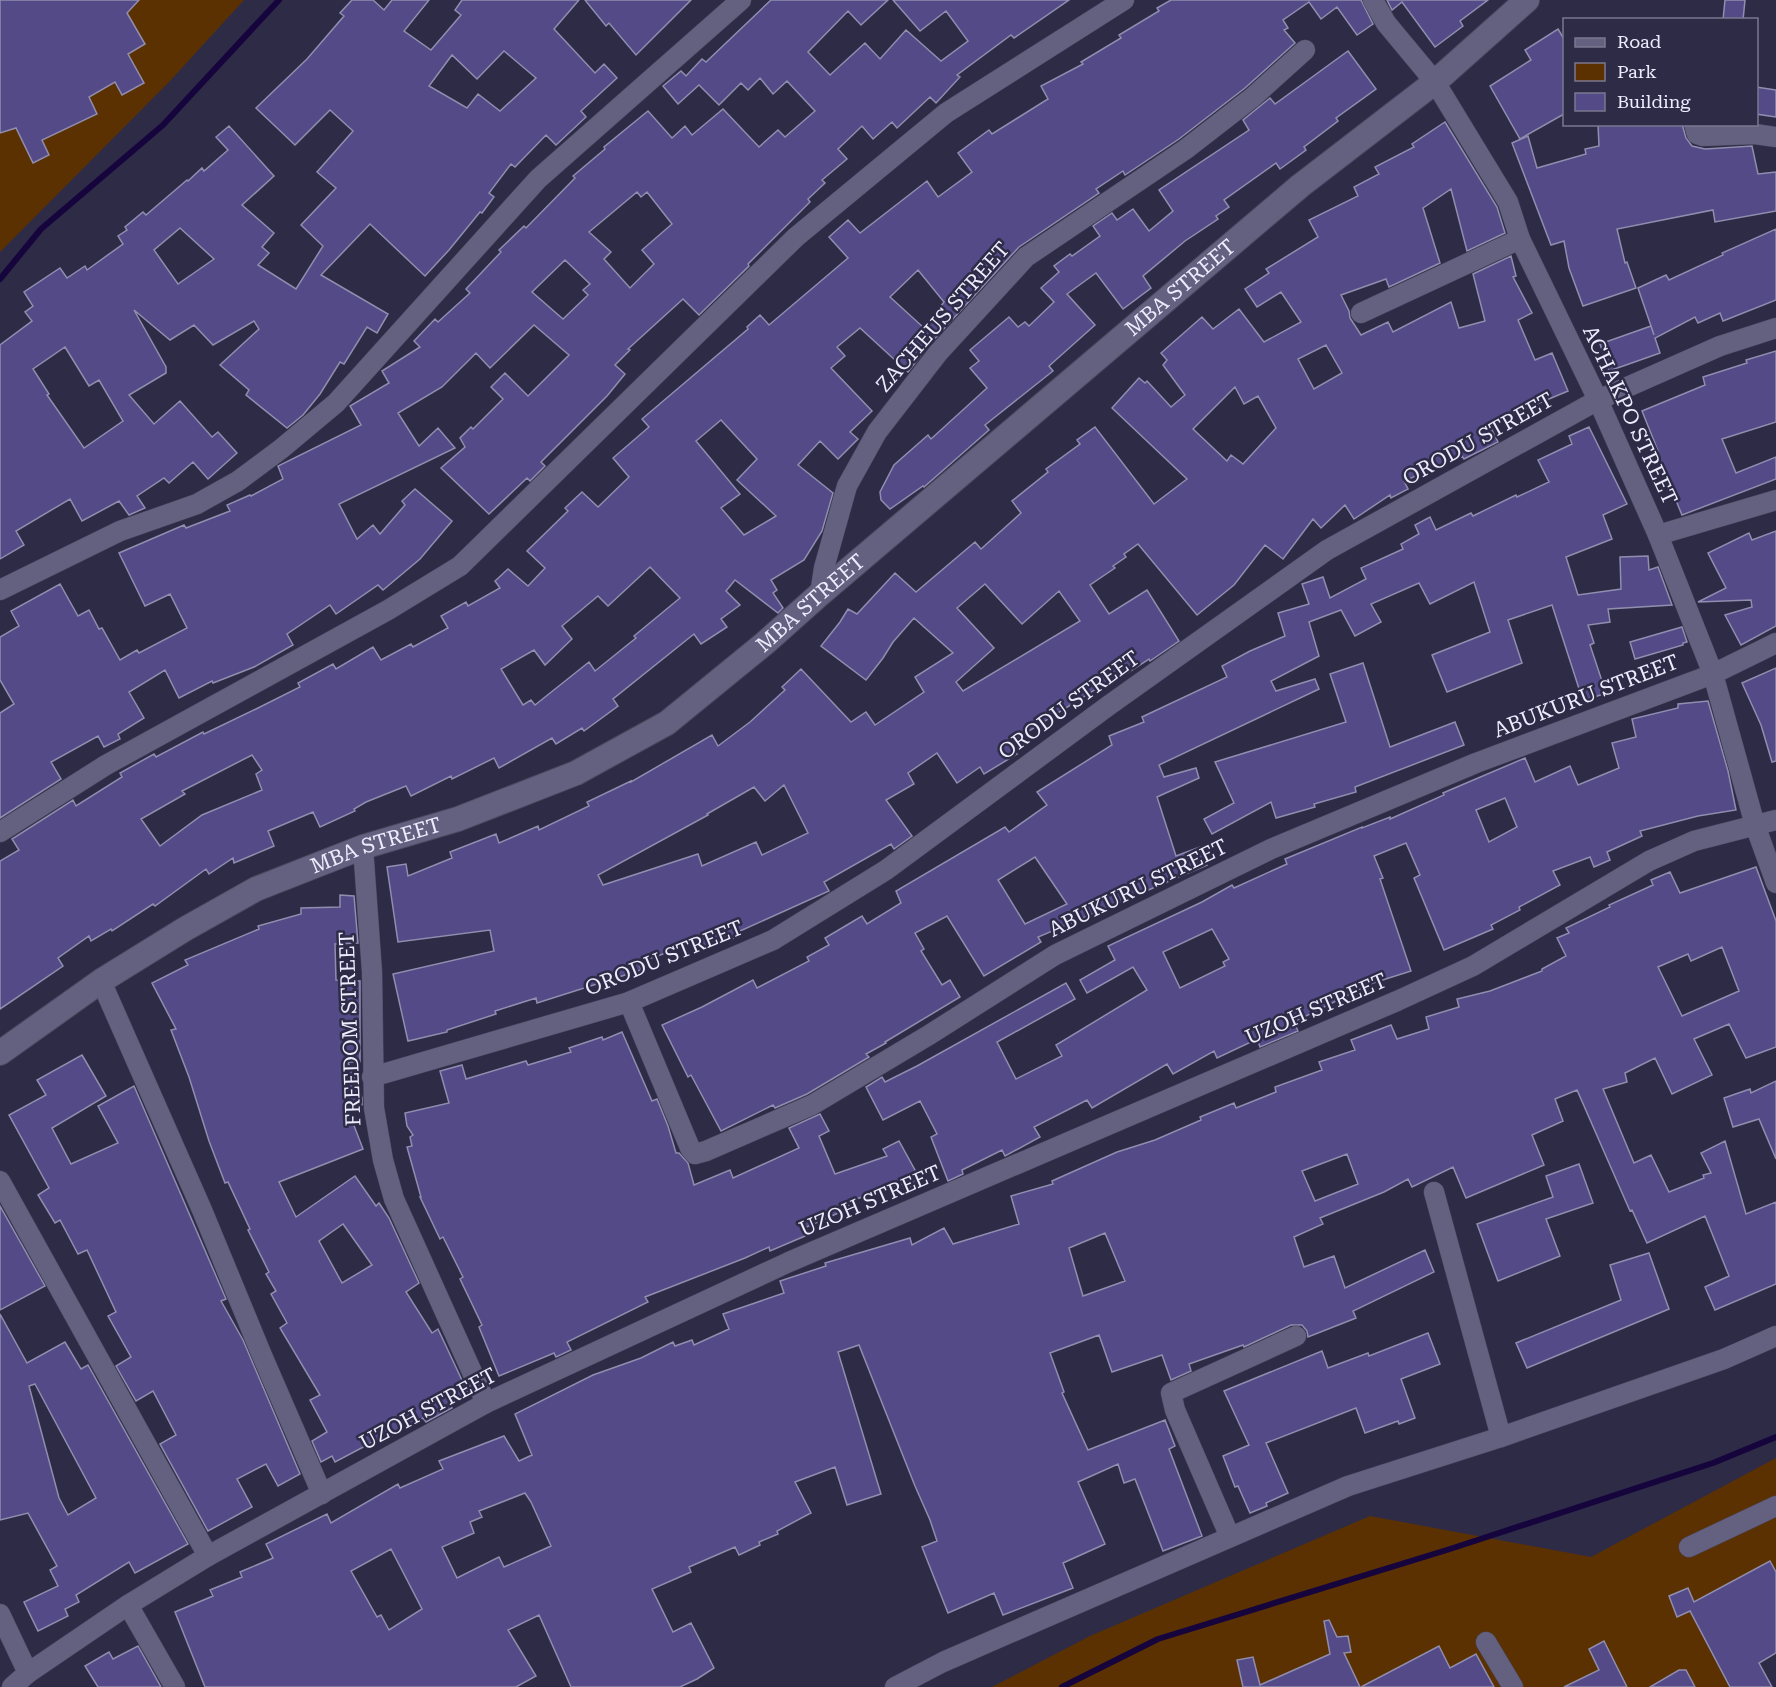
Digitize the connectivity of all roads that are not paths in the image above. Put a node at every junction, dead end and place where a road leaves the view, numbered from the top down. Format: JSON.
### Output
{"nodes":[{"id":1,"x":741,"y":0,"type":"edge"},
{"id":2,"x":1124,"y":0,"type":"edge"},
{"id":3,"x":1373,"y":0,"type":"edge"},
{"id":4,"x":1527,"y":0,"type":"edge"},
{"id":5,"x":1305,"y":50,"type":"dead end"},
{"id":6,"x":1435,"y":82,"type":"junction"},
{"id":7,"x":1695,"y":126,"type":"edge"},
{"id":8,"x":1776,"y":137,"type":"edge"},
{"id":9,"x":1520,"y":239,"type":"junction"},
{"id":10,"x":1361,"y":313,"type":"dead end"},
{"id":11,"x":1776,"y":328,"type":"edge"},
{"id":12,"x":1598,"y":400,"type":"junction"},
{"id":13,"x":1776,"y":500,"type":"edge"},
{"id":14,"x":1658,"y":535,"type":"junction"},
{"id":15,"x":0,"y":590,"type":"edge"},
{"id":16,"x":820,"y":594,"type":"junction"},
{"id":17,"x":1776,"y":643,"type":"edge"},
{"id":18,"x":1713,"y":674,"type":"junction"},
{"id":19,"x":1776,"y":820,"type":"edge"},
{"id":20,"x":1755,"y":825,"type":"junction"},
{"id":21,"x":0,"y":832,"type":"edge"},
{"id":22,"x":363,"y":848,"type":"junction"},
{"id":23,"x":1776,"y":883,"type":"edge"},
{"id":24,"x":100,"y":981,"type":"junction"},
{"id":25,"x":629,"y":1002,"type":"junction"},
{"id":26,"x":0,"y":1053,"type":"edge"},
{"id":27,"x":372,"y":1077,"type":"junction"},
{"id":28,"x":0,"y":1181,"type":"edge"},
{"id":29,"x":1434,"y":1192,"type":"dead end"},
{"id":30,"x":1296,"y":1336,"type":"dead end"},
{"id":31,"x":1776,"y":1336,"type":"edge"},
{"id":32,"x":486,"y":1403,"type":"junction"},
{"id":33,"x":1501,"y":1437,"type":"junction"},
{"id":34,"x":322,"y":1494,"type":"junction"},
{"id":35,"x":1776,"y":1506,"type":"edge"},
{"id":36,"x":1230,"y":1537,"type":"junction"},
{"id":37,"x":1689,"y":1547,"type":"dead end"},
{"id":38,"x":208,"y":1556,"type":"junction"},
{"id":39,"x":128,"y":1605,"type":"junction"},
{"id":40,"x":0,"y":1614,"type":"edge"},
{"id":41,"x":1486,"y":1642,"type":"dead end"},
{"id":42,"x":28,"y":1673,"type":"junction"},
{"id":43,"x":12,"y":1687,"type":"edge"},
{"id":44,"x":175,"y":1687,"type":"edge"},
{"id":45,"x":895,"y":1687,"type":"edge"},
{"id":46,"x":1513,"y":1687,"type":"edge"}],
"edges":[{"from":1,"to":15,"type":"street"},
{"from":2,"to":21,"type":"street"},
{"from":3,"to":6,"type":"street","name":"ACHAKPO STREET"},
{"from":4,"to":6,"type":"street","name":"MBA STREET"},
{"from":5,"to":16,"type":"street","name":"ZACHEUS STREET"},
{"from":6,"to":9,"type":"street","name":"ACHAKPO STREET"},
{"from":6,"to":16,"type":"street","name":"MBA STREET"},
{"from":7,"to":8,"type":"street"},
{"from":9,"to":10,"type":"street"},
{"from":9,"to":12,"type":"street","name":"ACHAKPO STREET"},
{"from":11,"to":12,"type":"street","name":"ORODU STREET"},
{"from":12,"to":14,"type":"street","name":"ACHAKPO STREET"},
{"from":12,"to":25,"type":"street","name":"ORODU STREET"},
{"from":13,"to":14,"type":"street"},
{"from":14,"to":18,"type":"street","name":"ACHAKPO STREET"},
{"from":16,"to":22,"type":"street","name":"MBA STREET"},
{"from":17,"to":18,"type":"street","name":"ABUKURU STREET"},
{"from":18,"to":20,"type":"street","name":"ACHAKPO STREET"},
{"from":18,"to":25,"type":"street","name":"ABUKURU STREET"},
{"from":19,"to":20,"type":"street","name":"UZOH STREET"},
{"from":20,"to":23,"type":"street","name":"ACHAKPO STREET"},
{"from":20,"to":32,"type":"street","name":"UZOH STREET"},
{"from":22,"to":24,"type":"street","name":"MBA STREET"},
{"from":22,"to":27,"type":"street","name":"FREEDOM STREET"},
{"from":24,"to":26,"type":"street","name":"MBA STREET"},
{"from":24,"to":34,"type":"street"},
{"from":25,"to":27,"type":"street","name":"ORODU STREET"},
{"from":27,"to":32,"type":"street","name":"FREEDOM STREET"},
{"from":28,"to":38,"type":"street"},
{"from":29,"to":33,"type":"street"},
{"from":30,"to":36,"type":"street"},
{"from":31,"to":33,"type":"street"},
{"from":32,"to":34,"type":"street","name":"UZOH STREET"},
{"from":33,"to":36,"type":"street"},
{"from":34,"to":38,"type":"street","name":"UZOH STREET"},
{"from":35,"to":37,"type":"street"},
{"from":36,"to":45,"type":"street"},
{"from":38,"to":39,"type":"street","name":"UZOH STREET"},
{"from":39,"to":42,"type":"street","name":"UZOH STREET"},
{"from":39,"to":44,"type":"street"},
{"from":40,"to":42,"type":"street"},
{"from":41,"to":46,"type":"street"},
{"from":42,"to":43,"type":"street","name":"UZOH STREET"}]}
